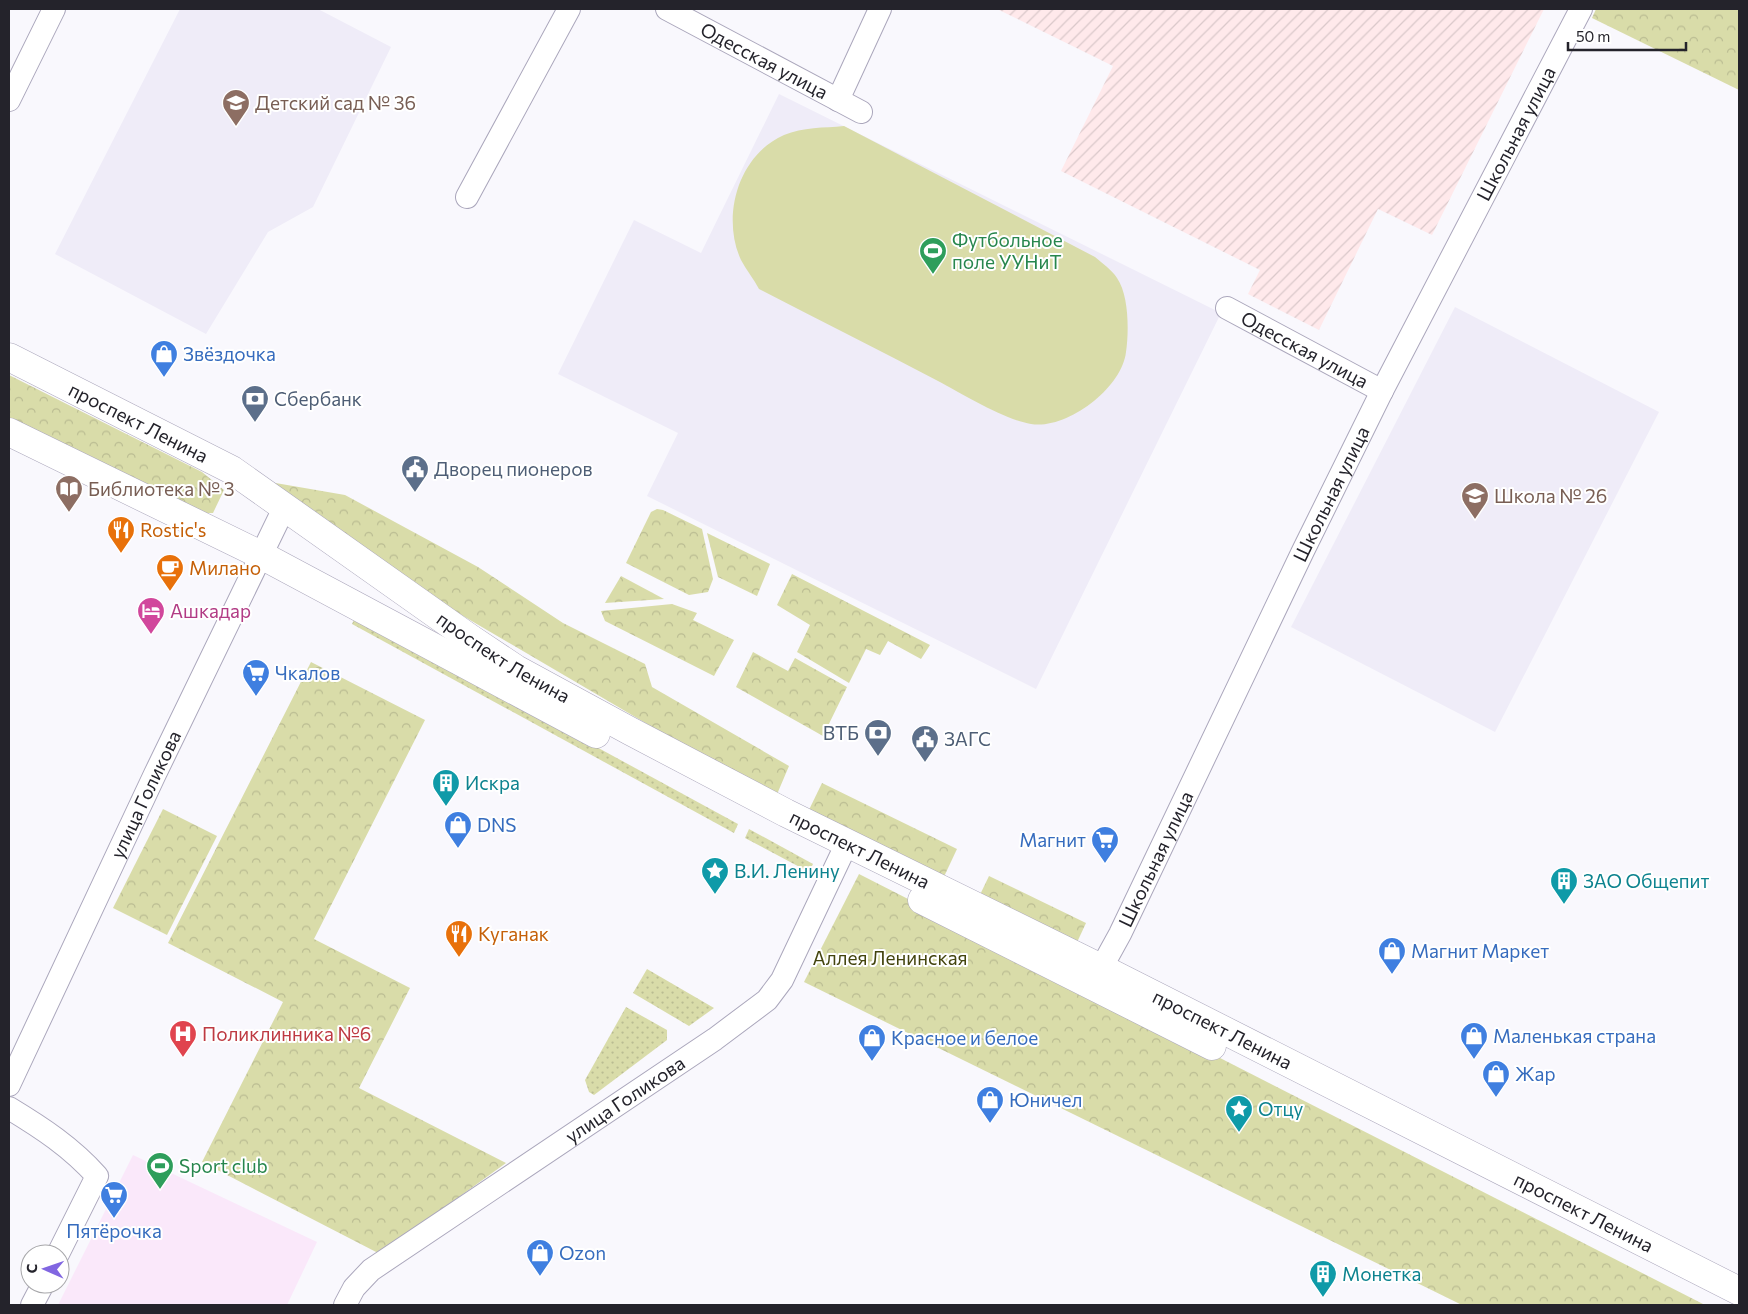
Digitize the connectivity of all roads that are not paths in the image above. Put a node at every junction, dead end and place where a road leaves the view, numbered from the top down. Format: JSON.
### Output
{"nodes":[{"id":1,"x":54,"y":9,"type":"edge"},
{"id":2,"x":569,"y":9,"type":"edge"},
{"id":3,"x":667,"y":9,"type":"edge"},
{"id":4,"x":880,"y":9,"type":"edge"},
{"id":5,"x":1581,"y":9,"type":"edge"},
{"id":6,"x":9,"y":100,"type":"edge"},
{"id":7,"x":838,"y":100,"type":"junction"},
{"id":8,"x":861,"y":112,"type":"dead end"},
{"id":9,"x":467,"y":197,"type":"dead end"},
{"id":10,"x":1227,"y":308,"type":"dead end"},
{"id":11,"x":9,"y":357,"type":"edge"},
{"id":12,"x":1382,"y":391,"type":"junction"},
{"id":13,"x":9,"y":432,"type":"edge"},
{"id":14,"x":285,"y":506,"type":"junction"},
{"id":15,"x":261,"y":555,"type":"junction"},
{"id":16,"x":843,"y":851,"type":"junction"},
{"id":17,"x":1096,"y":977,"type":"junction"},
{"id":18,"x":9,"y":1084,"type":"edge"},
{"id":19,"x":9,"y":1108,"type":"edge"},
{"id":20,"x":63,"y":1244,"type":"edge"},
{"id":21,"x":1739,"y":1292,"type":"edge"},
{"id":22,"x":345,"y":1305,"type":"edge"},
{"id":23,"x":1728,"y":1305,"type":"edge"}],
"edges":[{"from":1,"to":6,"type":"street"},
{"from":2,"to":9,"type":"street"},
{"from":3,"to":7,"type":"street","name":"Одесская улица"},
{"from":4,"to":7,"type":"street"},
{"from":5,"to":12,"type":"street","name":"Школьная улица"},
{"from":7,"to":8,"type":"street","name":"Одесская улица"},
{"from":10,"to":12,"type":"street","name":"Одесская улица"},
{"from":11,"to":14,"type":"main road","name":"проспект Ленина"},
{"from":12,"to":17,"type":"street","name":"Школьная улица"},
{"from":13,"to":15,"type":"main road","name":"проспект Ленина"},
{"from":14,"to":15,"type":"street","name":"улица Голикова"},
{"from":14,"to":16,"type":"main road","name":"проспект Ленина"},
{"from":15,"to":16,"type":"main road","name":"проспект Ленина"},
{"from":15,"to":18,"type":"street","name":"улица Голикова"},
{"from":16,"to":17,"type":"main road","name":"проспект Ленина"},
{"from":16,"to":22,"type":"street","name":"улица Голикова"},
{"from":17,"to":21,"type":"main road","name":"проспект Ленина"},
{"from":17,"to":23,"type":"main road","name":"проспект Ленина"},
{"from":19,"to":20,"type":"street"}]}
